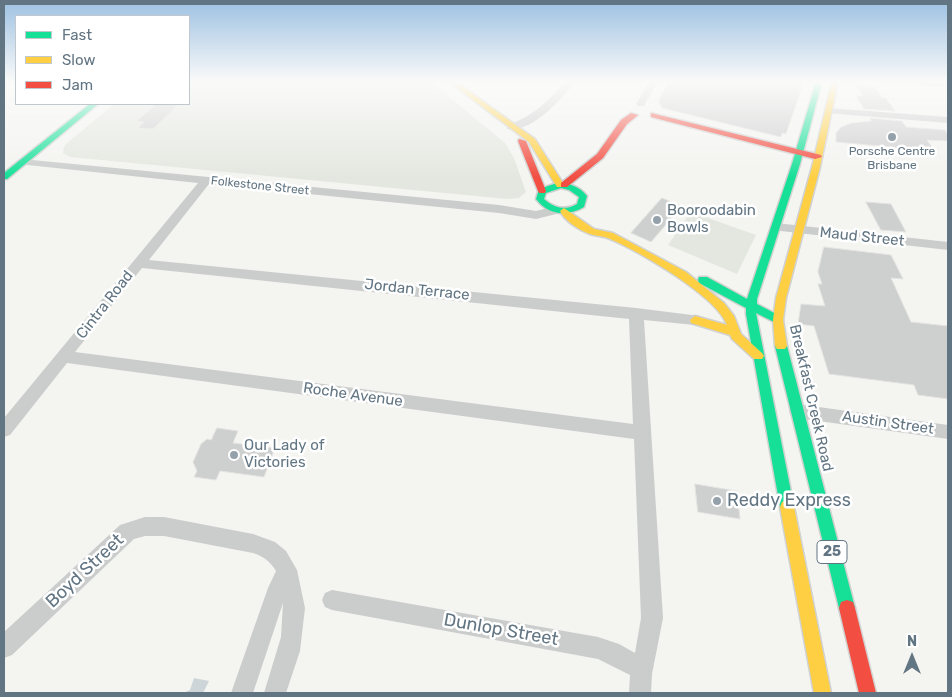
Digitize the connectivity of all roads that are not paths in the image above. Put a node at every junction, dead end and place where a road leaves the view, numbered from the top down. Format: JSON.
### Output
{"nodes":[{"id":1,"x":82,"y":114,"type":"edge"},
{"id":2,"x":494,"y":114,"type":"edge"},
{"id":3,"x":540,"y":114,"type":"edge"},
{"id":4,"x":810,"y":114,"type":"edge"},
{"id":5,"x":828,"y":114,"type":"edge"},
{"id":6,"x":871,"y":114,"type":"edge"},
{"id":7,"x":634,"y":115,"type":"joint"},
{"id":8,"x":654,"y":115,"type":"joint"},
{"id":9,"x":948,"y":120,"type":"edge"},
{"id":10,"x":516,"y":130,"type":"junction"},
{"id":11,"x":539,"y":150,"type":"junction"},
{"id":12,"x":800,"y":153,"type":"junction"},
{"id":13,"x":600,"y":156,"type":"junction"},
{"id":14,"x":818,"y":157,"type":"junction"},
{"id":15,"x":560,"y":160,"type":"dead end"},
{"id":16,"x":22,"y":162,"type":"junction"},
{"id":17,"x":572,"y":163,"type":"dead end"},
{"id":18,"x":589,"y":165,"type":"junction"},
{"id":19,"x":4,"y":177,"type":"edge"},
{"id":20,"x":206,"y":180,"type":"junction"},
{"id":21,"x":562,"y":185,"type":"junction"},
{"id":22,"x":580,"y":192,"type":"junction"},
{"id":23,"x":541,"y":195,"type":"junction"},
{"id":24,"x":581,"y":204,"type":"junction"},
{"id":25,"x":499,"y":209,"type":"junction"},
{"id":26,"x":560,"y":211,"type":"junction"},
{"id":27,"x":776,"y":227,"type":"junction"},
{"id":28,"x":798,"y":230,"type":"junction"},
{"id":29,"x":610,"y":235,"type":"junction"},
{"id":30,"x":948,"y":246,"type":"edge"},
{"id":31,"x":138,"y":263,"type":"junction"},
{"id":32,"x":682,"y":274,"type":"junction"},
{"id":33,"x":752,"y":306,"type":"junction"},
{"id":34,"x":636,"y":313,"type":"junction"},
{"id":35,"x":695,"y":320,"type":"joint"},
{"id":36,"x":778,"y":320,"type":"junction"},
{"id":37,"x":735,"y":332,"type":"junction"},
{"id":38,"x":64,"y":356,"type":"junction"},
{"id":39,"x":758,"y":356,"type":"junction"},
{"id":40,"x":797,"y":411,"type":"junction"},
{"id":41,"x":4,"y":430,"type":"edge"},
{"id":42,"x":948,"y":432,"type":"edge"},
{"id":43,"x":642,"y":433,"type":"junction"},
{"id":44,"x":287,"y":570,"type":"junction"},
{"id":45,"x":332,"y":600,"type":"dead end"},
{"id":46,"x":4,"y":648,"type":"edge"},
{"id":47,"x":642,"y":670,"type":"junction"},
{"id":48,"x":242,"y":693,"type":"edge"},
{"id":49,"x":276,"y":693,"type":"edge"},
{"id":50,"x":640,"y":693,"type":"edge"},
{"id":51,"x":823,"y":693,"type":"edge"},
{"id":52,"x":868,"y":693,"type":"edge"}],
"edges":[{"from":1,"to":16,"type":"main road"},
{"from":2,"to":10,"type":"main road"},
{"from":3,"to":10,"type":"street"},
{"from":4,"to":12,"type":"main road","number":"25"},
{"from":5,"to":14,"type":"main road","name":"Breakfast Creek Road","number":"25"},
{"from":6,"to":9,"type":"street"},
{"from":7,"to":8,"type":"main road"},
{"from":7,"to":13,"type":"main road"},
{"from":8,"to":12,"type":"main road"},
{"from":10,"to":11,"type":"main road"},
{"from":10,"to":23,"type":"main road"},
{"from":11,"to":15,"type":"main road"},
{"from":11,"to":21,"type":"main road"},
{"from":12,"to":14,"type":"main road"},
{"from":12,"to":27,"type":"main road","number":"25"},
{"from":13,"to":18,"type":"main road"},
{"from":13,"to":22,"type":"main road"},
{"from":14,"to":28,"type":"main road","name":"Breakfast Creek Road","number":"25"},
{"from":16,"to":19,"type":"main road"},
{"from":16,"to":20,"type":"street","name":"Folkestone Street"},
{"from":17,"to":18,"type":"main road"},
{"from":18,"to":21,"type":"main road"},
{"from":20,"to":25,"type":"street","name":"Folkestone Street"},
{"from":20,"to":31,"type":"street","name":"Cintra Road"},
{"from":21,"to":22,"type":"main road"},
{"from":21,"to":23,"type":"main road"},
{"from":22,"to":24,"type":"main road"},
{"from":23,"to":25,"type":"street","name":"Folkestone Street"},
{"from":23,"to":26,"type":"main road"},
{"from":24,"to":26,"type":"main road"},
{"from":24,"to":29,"type":"main road"},
{"from":25,"to":26,"type":"street","name":"Folkestone Street"},
{"from":26,"to":29,"type":"main road"},
{"from":27,"to":28,"type":"street","name":"Maud Street"},
{"from":27,"to":33,"type":"main road","number":"25"},
{"from":28,"to":30,"type":"street","name":"Maud Street"},
{"from":28,"to":36,"type":"main road","name":"Breakfast Creek Road","number":"25"},
{"from":29,"to":32,"type":"main road"},
{"from":31,"to":34,"type":"street","name":"Jordan Terrace"},
{"from":31,"to":38,"type":"street","name":"Cintra Road"},
{"from":32,"to":33,"type":"main road"},
{"from":32,"to":37,"type":"main road"},
{"from":33,"to":36,"type":"main road"},
{"from":33,"to":39,"type":"main road","number":"25"},
{"from":34,"to":35,"type":"street","name":"Jordan Terrace"},
{"from":34,"to":43,"type":"street"},
{"from":35,"to":37,"type":"main road"},
{"from":36,"to":40,"type":"main road","name":"Breakfast Creek Road","number":"25"},
{"from":37,"to":39,"type":"main road"},
{"from":38,"to":41,"type":"street","name":"Cintra Road"},
{"from":38,"to":43,"type":"street","name":"Roche Avenue"},
{"from":39,"to":51,"type":"main road","number":"25"},
{"from":40,"to":42,"type":"street","name":"Austin Street"},
{"from":40,"to":52,"type":"main road","name":"Breakfast Creek Road","number":"25"},
{"from":43,"to":47,"type":"street"},
{"from":44,"to":46,"type":"street","name":"Boyd Street"},
{"from":44,"to":48,"type":"street"},
{"from":44,"to":49,"type":"street","name":"Boyd Street"},
{"from":45,"to":47,"type":"street","name":"Dunlop Street"},
{"from":47,"to":50,"type":"street"}]}
